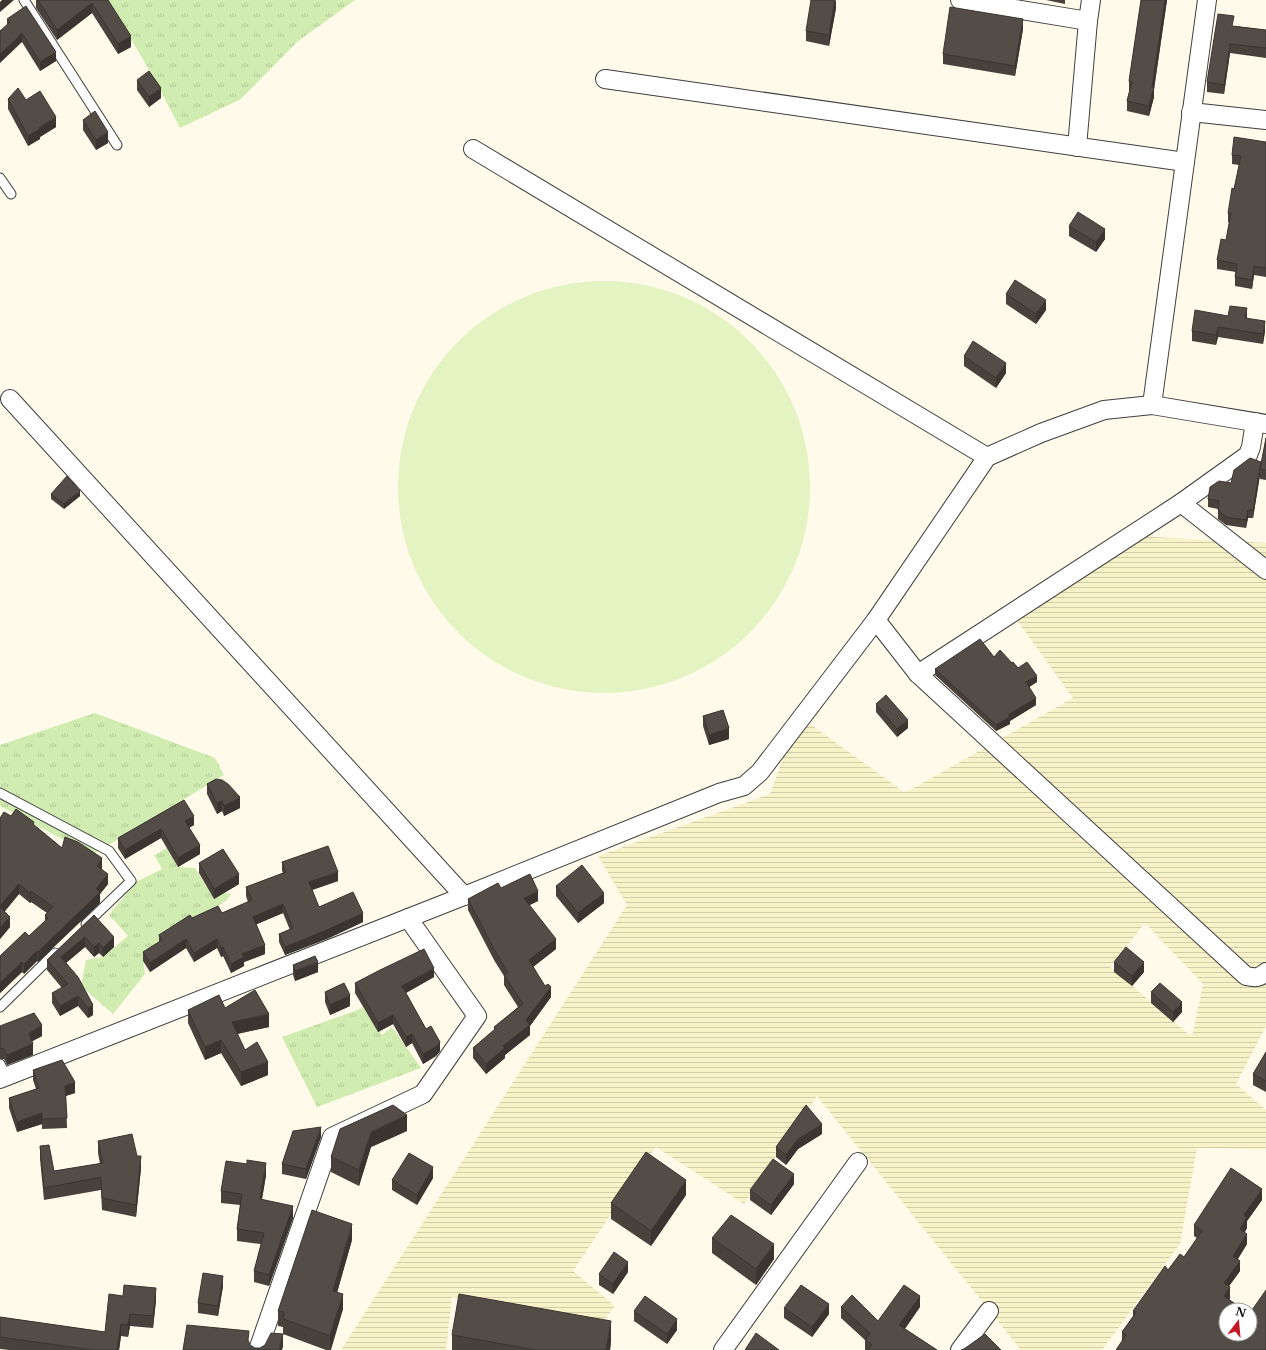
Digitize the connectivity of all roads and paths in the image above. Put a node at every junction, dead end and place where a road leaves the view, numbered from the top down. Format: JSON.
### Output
{"nodes":[{"id":1,"x":24,"y":0,"type":"edge"},
{"id":2,"x":960,"y":0,"type":"edge"},
{"id":3,"x":1091,"y":0,"type":"edge"},
{"id":4,"x":1206,"y":0,"type":"edge"},
{"id":5,"x":1088,"y":21,"type":"junction"},
{"id":6,"x":606,"y":79,"type":"dead end"},
{"id":7,"x":1191,"y":112,"type":"junction"},
{"id":8,"x":1266,"y":120,"type":"edge"},
{"id":9,"x":117,"y":145,"type":"dead end"},
{"id":10,"x":1078,"y":147,"type":"junction"},
{"id":11,"x":473,"y":149,"type":"dead end"},
{"id":12,"x":1185,"y":162,"type":"junction"},
{"id":13,"x":0,"y":178,"type":"edge"},
{"id":14,"x":11,"y":194,"type":"dead end"},
{"id":15,"x":10,"y":399,"type":"dead end"},
{"id":16,"x":1152,"y":405,"type":"junction"},
{"id":17,"x":1261,"y":423,"type":"edge"},
{"id":18,"x":987,"y":457,"type":"junction"},
{"id":19,"x":1181,"y":503,"type":"junction"},
{"id":20,"x":1266,"y":570,"type":"edge"},
{"id":21,"x":876,"y":620,"type":"junction"},
{"id":22,"x":918,"y":674,"type":"junction"},
{"id":23,"x":0,"y":793,"type":"edge"},
{"id":24,"x":464,"y":896,"type":"junction"},
{"id":25,"x":408,"y":918,"type":"junction"},
{"id":26,"x":80,"y":930,"type":"edge"},
{"id":27,"x":62,"y":947,"type":"edge"},
{"id":28,"x":1266,"y":972,"type":"edge"},
{"id":29,"x":0,"y":1007,"type":"edge"},
{"id":30,"x":2,"y":1073,"type":"edge"},
{"id":31,"x":858,"y":1162,"type":"dead end"},
{"id":32,"x":989,"y":1311,"type":"dead end"},
{"id":33,"x":258,"y":1350,"type":"edge"},
{"id":34,"x":723,"y":1350,"type":"edge"},
{"id":35,"x":960,"y":1350,"type":"edge"}],
"edges":[{"from":1,"to":9,"type":"lane"},
{"from":2,"to":5,"type":"street"},
{"from":3,"to":5,"type":"street"},
{"from":4,"to":7,"type":"street"},
{"from":5,"to":10,"type":"street"},
{"from":6,"to":10,"type":"street"},
{"from":7,"to":8,"type":"street"},
{"from":7,"to":12,"type":"street"},
{"from":10,"to":12,"type":"street"},
{"from":11,"to":18,"type":"street"},
{"from":12,"to":16,"type":"street"},
{"from":13,"to":14,"type":"lane"},
{"from":15,"to":24,"type":"street"},
{"from":16,"to":17,"type":"street"},
{"from":16,"to":18,"type":"street"},
{"from":17,"to":19,"type":"street"},
{"from":18,"to":21,"type":"street"},
{"from":19,"to":20,"type":"street"},
{"from":19,"to":22,"type":"street"},
{"from":21,"to":22,"type":"street"},
{"from":21,"to":24,"type":"street"},
{"from":22,"to":28,"type":"street"},
{"from":23,"to":26,"type":"lane"},
{"from":24,"to":25,"type":"street"},
{"from":25,"to":30,"type":"street"},
{"from":25,"to":33,"type":"street"},
{"from":27,"to":29,"type":"lane"},
{"from":31,"to":34,"type":"street"},
{"from":32,"to":35,"type":"street"}]}
